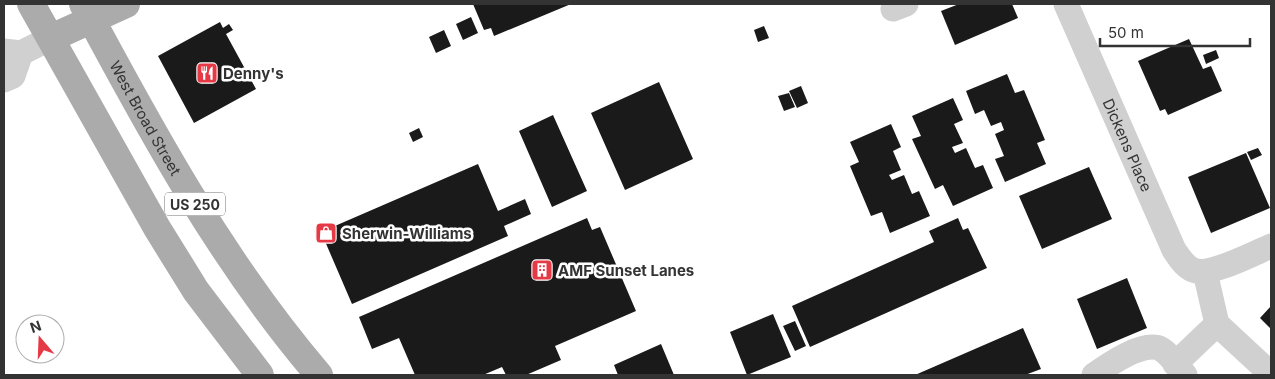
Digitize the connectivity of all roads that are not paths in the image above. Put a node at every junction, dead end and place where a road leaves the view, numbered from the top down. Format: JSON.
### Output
{"nodes":[{"id":1,"x":31,"y":4,"type":"edge"},
{"id":2,"x":126,"y":4,"type":"edge"},
{"id":3,"x":1066,"y":4,"type":"edge"},
{"id":4,"x":87,"y":12,"type":"edge"},
{"id":5,"x":51,"y":38,"type":"junction"},
{"id":6,"x":12,"y":52,"type":"edge"},
{"id":7,"x":4,"y":80,"type":"edge"},
{"id":8,"x":1271,"y":246,"type":"edge"},
{"id":9,"x":1205,"y":272,"type":"junction"},
{"id":10,"x":1216,"y":324,"type":"junction"},
{"id":11,"x":1180,"y":369,"type":"edge"},
{"id":12,"x":1271,"y":374,"type":"edge"},
{"id":13,"x":260,"y":375,"type":"edge"},
{"id":14,"x":319,"y":375,"type":"edge"},
{"id":15,"x":1094,"y":375,"type":"edge"}],
"edges":[{"from":1,"to":5,"type":"main road","number":"US 250"},
{"from":2,"to":4,"type":"main road"},
{"from":3,"to":9,"type":"street","name":"Dickens Place"},
{"from":4,"to":5,"type":"main road"},
{"from":4,"to":14,"type":"main road","name":"West Broad Street","number":"US 250"},
{"from":5,"to":6,"type":"street"},
{"from":5,"to":13,"type":"main road","number":"US 250"},
{"from":6,"to":7,"type":"street"},
{"from":8,"to":9,"type":"street"},
{"from":9,"to":10,"type":"street"},
{"from":10,"to":11,"type":"street"},
{"from":10,"to":12,"type":"street"},
{"from":11,"to":15,"type":"street"}]}
